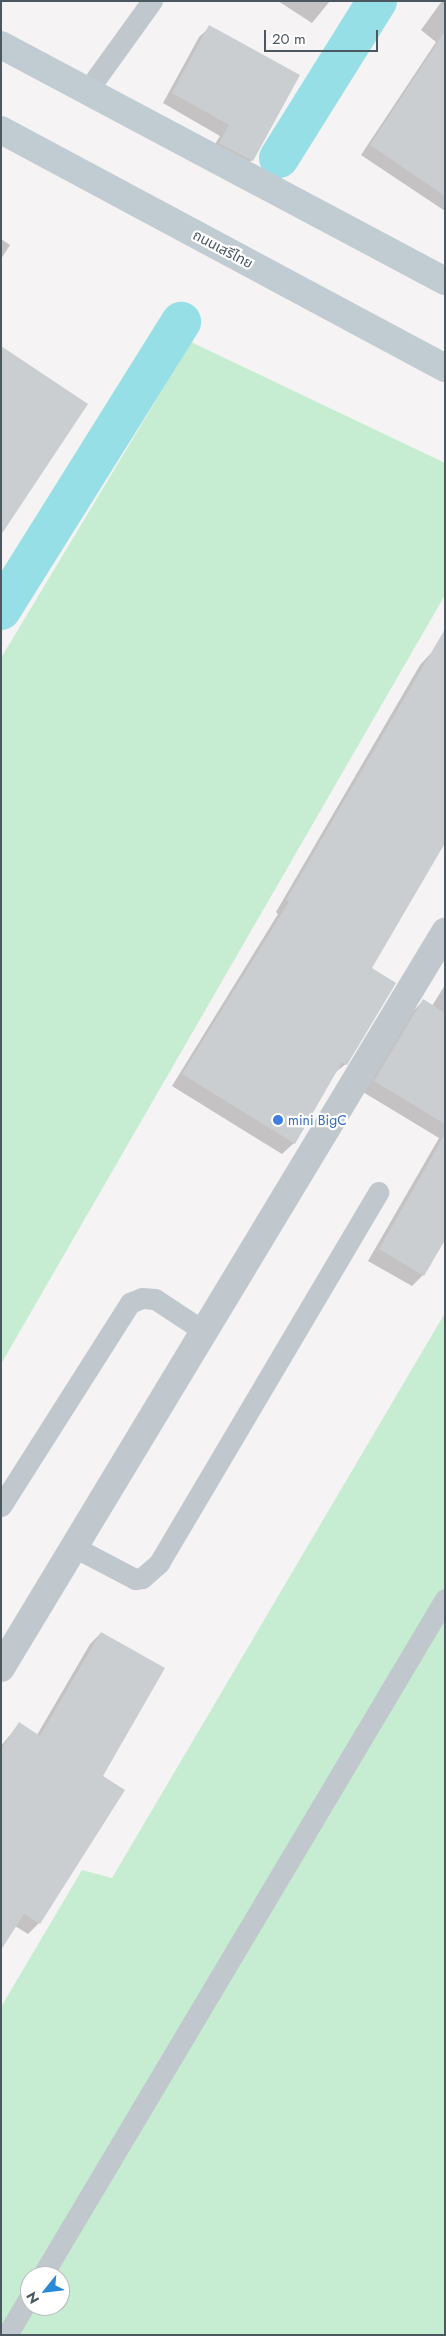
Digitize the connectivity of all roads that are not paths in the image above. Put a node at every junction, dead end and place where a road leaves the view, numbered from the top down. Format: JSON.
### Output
{"nodes":[{"id":1,"x":152,"y":1,"type":"edge"},
{"id":2,"x":1,"y":44,"type":"edge"},
{"id":3,"x":87,"y":91,"type":"junction"},
{"id":4,"x":1,"y":130,"type":"edge"},
{"id":5,"x":445,"y":281,"type":"edge"},
{"id":6,"x":445,"y":368,"type":"edge"},
{"id":7,"x":445,"y":932,"type":"edge"},
{"id":8,"x":378,"y":1192,"type":"dead end"},
{"id":9,"x":205,"y":1332,"type":"junction"},
{"id":10,"x":1,"y":1506,"type":"edge"},
{"id":11,"x":74,"y":1548,"type":"junction"},
{"id":12,"x":445,"y":1598,"type":"edge"},
{"id":13,"x":1,"y":1668,"type":"edge"},
{"id":14,"x":48,"y":2266,"type":"edge"},
{"id":15,"x":20,"y":2313,"type":"edge"},
{"id":16,"x":7,"y":2335,"type":"edge"}],
"edges":[{"from":1,"to":3,"type":"lane"},
{"from":2,"to":3,"type":"main road"},
{"from":3,"to":5,"type":"main road"},
{"from":4,"to":6,"type":"main road","name":"ถนนเสรีไทย"},
{"from":7,"to":9,"type":"street"},
{"from":8,"to":11,"type":"lane"},
{"from":9,"to":10,"type":"lane"},
{"from":9,"to":11,"type":"street"},
{"from":11,"to":13,"type":"street"},
{"from":12,"to":14,"type":"lane"},
{"from":15,"to":16,"type":"lane"}]}
